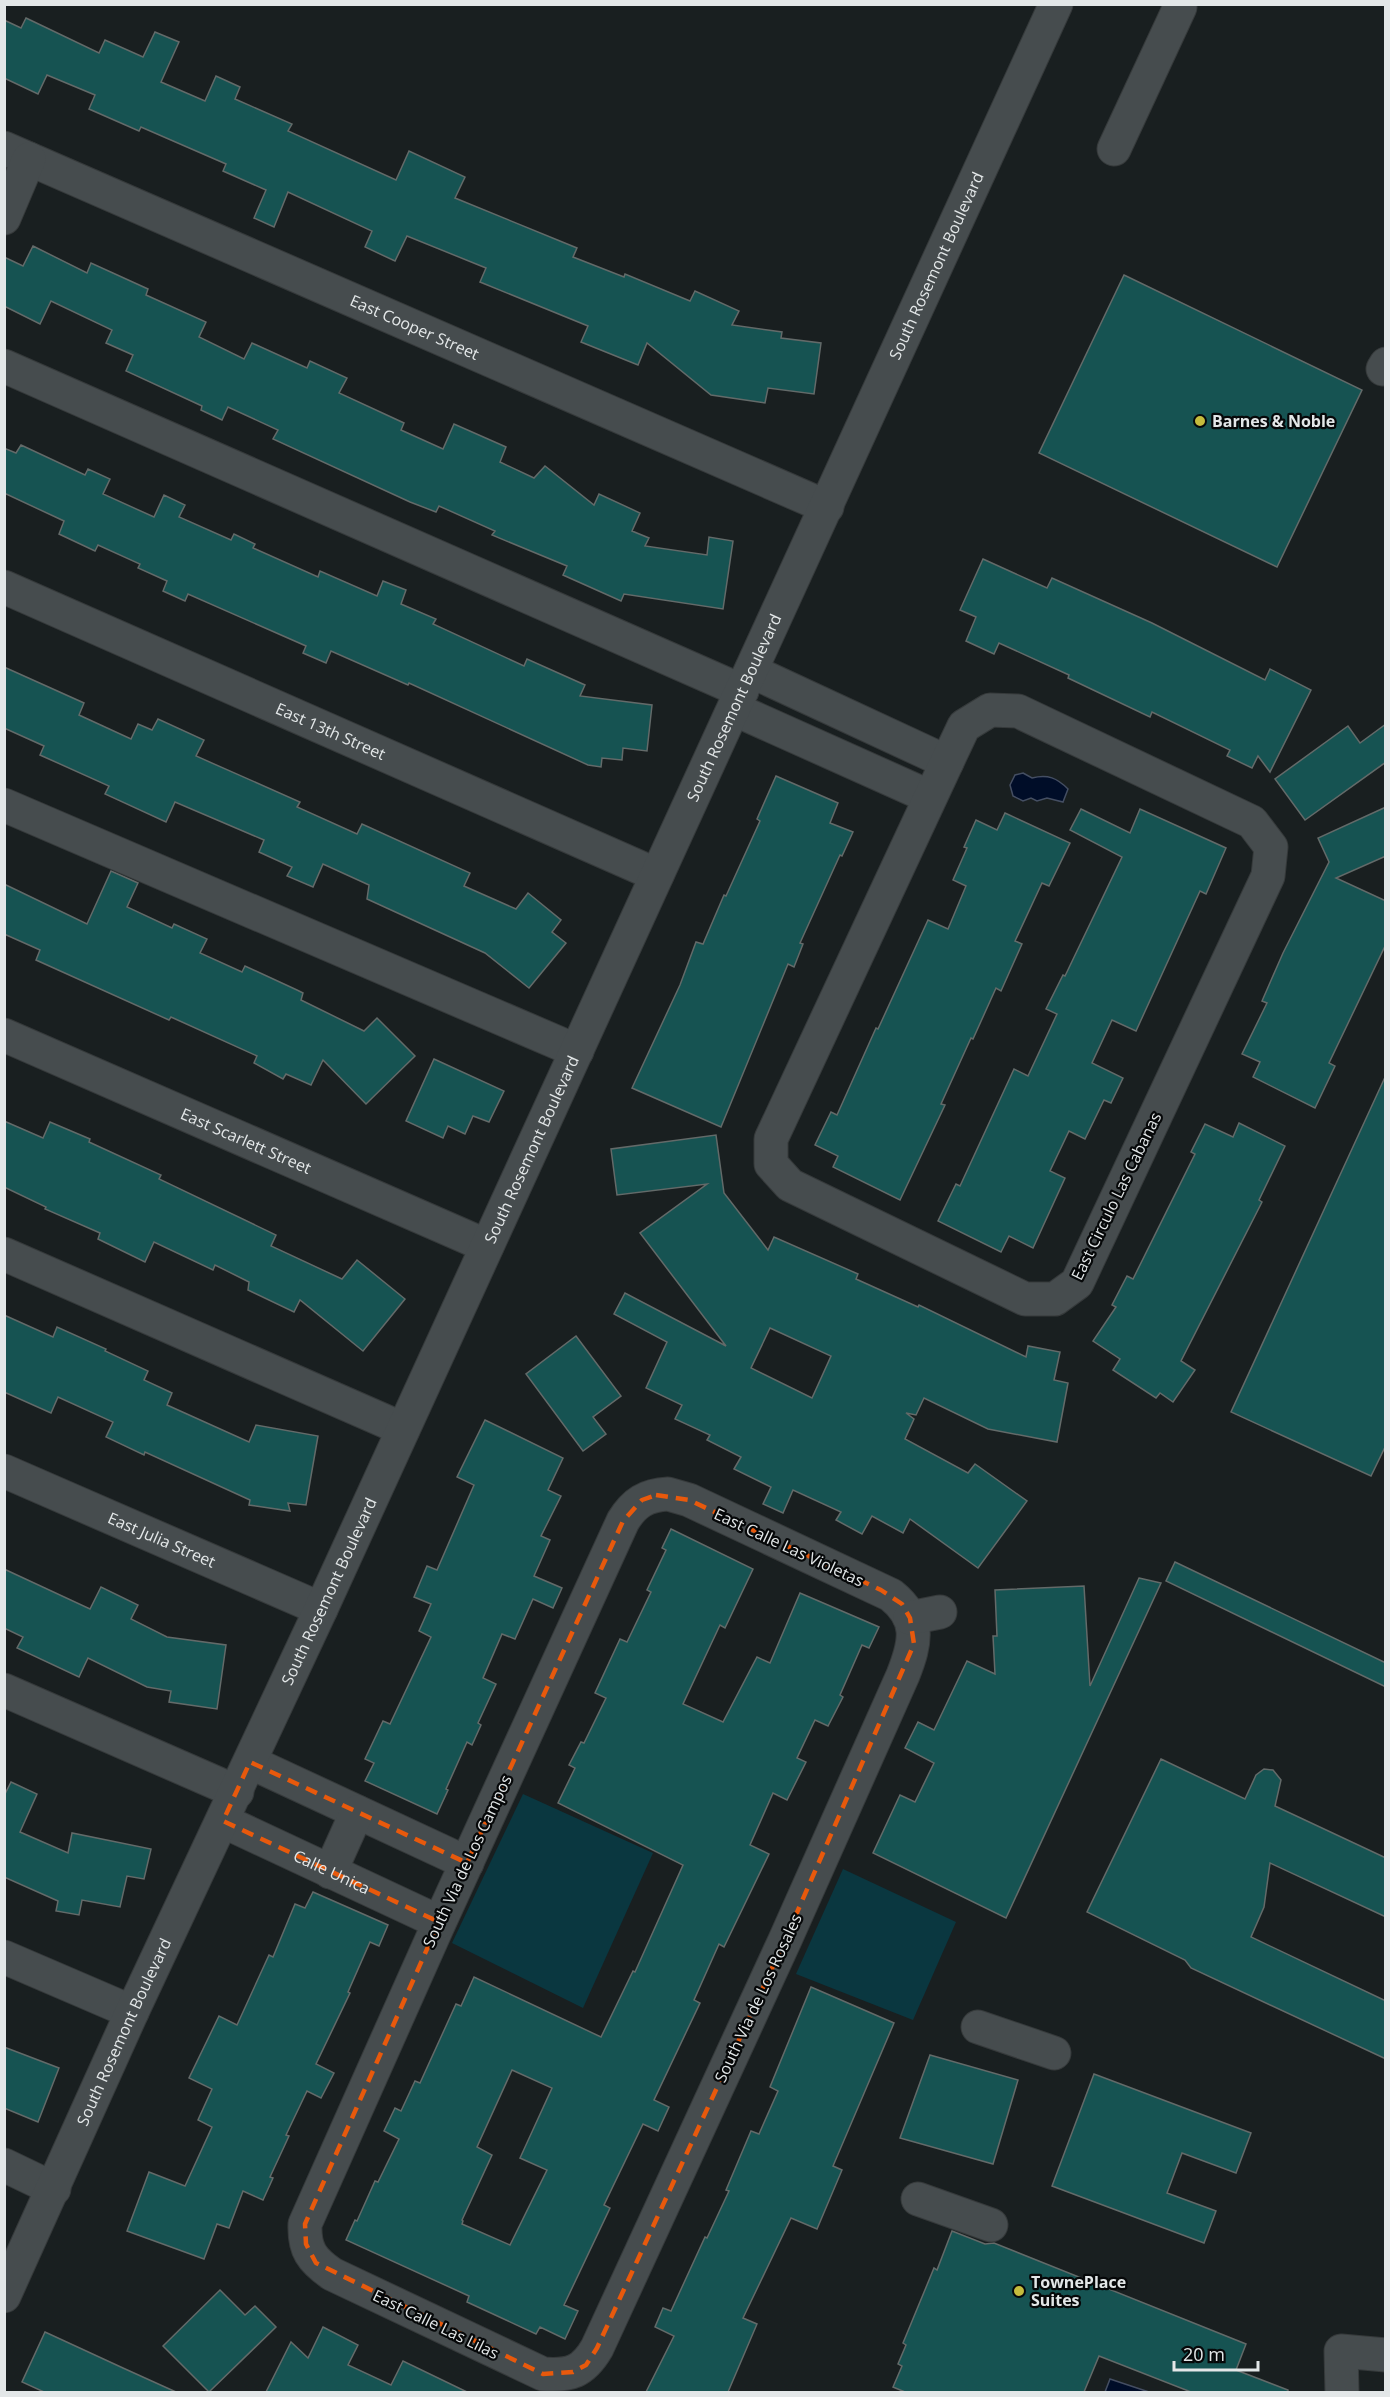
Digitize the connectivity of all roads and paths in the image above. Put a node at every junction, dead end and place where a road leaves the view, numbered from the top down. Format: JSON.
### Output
{"nodes":[{"id":1,"x":1056,"y":4,"type":"edge"},
{"id":2,"x":1180,"y":7,"type":"dead end"},
{"id":3,"x":1114,"y":149,"type":"dead end"},
{"id":4,"x":17,"y":154,"type":"edge"},
{"id":5,"x":4,"y":218,"type":"edge"},
{"id":6,"x":4,"y":366,"type":"edge"},
{"id":7,"x":827,"y":507,"type":"junction"},
{"id":8,"x":4,"y":587,"type":"edge"},
{"id":9,"x":743,"y":690,"type":"junction"},
{"id":10,"x":849,"y":716,"type":"junction"},
{"id":11,"x":833,"y":753,"type":"junction"},
{"id":12,"x":947,"y":762,"type":"junction"},
{"id":13,"x":930,"y":797,"type":"junction"},
{"id":14,"x":4,"y":805,"type":"edge"},
{"id":15,"x":657,"y":875,"type":"junction"},
{"id":16,"x":4,"y":1035,"type":"edge"},
{"id":17,"x":577,"y":1051,"type":"junction"},
{"id":18,"x":487,"y":1246,"type":"junction"},
{"id":19,"x":4,"y":1254,"type":"edge"},
{"id":20,"x":403,"y":1429,"type":"junction"},
{"id":21,"x":4,"y":1471,"type":"edge"},
{"id":22,"x":652,"y":1484,"type":"joint"},
{"id":23,"x":321,"y":1609,"type":"junction"},
{"id":24,"x":925,"y":1615,"type":"joint"},
{"id":25,"x":4,"y":1690,"type":"edge"},
{"id":26,"x":250,"y":1762,"type":"junction"},
{"id":27,"x":237,"y":1792,"type":"junction"},
{"id":28,"x":357,"y":1812,"type":"junction"},
{"id":29,"x":223,"y":1821,"type":"junction"},
{"id":30,"x":467,"y":1863,"type":"junction"},
{"id":31,"x":330,"y":1872,"type":"junction"},
{"id":32,"x":439,"y":1922,"type":"junction"},
{"id":33,"x":4,"y":1957,"type":"edge"},
{"id":34,"x":132,"y":2012,"type":"junction"},
{"id":35,"x":978,"y":2027,"type":"dead end"},
{"id":36,"x":1054,"y":2053,"type":"dead end"},
{"id":37,"x":4,"y":2165,"type":"edge"},
{"id":38,"x":54,"y":2189,"type":"junction"},
{"id":39,"x":918,"y":2199,"type":"dead end"},
{"id":40,"x":991,"y":2225,"type":"dead end"},
{"id":41,"x":295,"y":2248,"type":"joint"},
{"id":42,"x":4,"y":2296,"type":"edge"},
{"id":43,"x":1386,"y":2355,"type":"edge"},
{"id":44,"x":577,"y":2377,"type":"joint"},
{"id":45,"x":1342,"y":2392,"type":"edge"}],
"edges":[{"from":1,"to":7,"type":"street","name":"South Rosemont Boulevard"},
{"from":2,"to":3,"type":"street"},
{"from":4,"to":5,"type":"street"},
{"from":4,"to":7,"type":"street","name":"East Cooper Street"},
{"from":6,"to":9,"type":"street"},
{"from":7,"to":9,"type":"street","name":"South Rosemont Boulevard"},
{"from":8,"to":15,"type":"street","name":"East 13th Street"},
{"from":9,"to":10,"type":"street"},
{"from":9,"to":11,"type":"street"},
{"from":9,"to":15,"type":"street","name":"South Rosemont Boulevard"},
{"from":10,"to":11,"type":"street"},
{"from":10,"to":12,"type":"street"},
{"from":11,"to":13,"type":"street"},
{"from":12,"to":13,"type":"street","name":"East Circulo Las Cabanas"},
{"from":12,"to":13,"type":"street","name":"East Circulo Las Cabanas"},
{"from":14,"to":17,"type":"street"},
{"from":15,"to":17,"type":"street","name":"South Rosemont Boulevard"},
{"from":16,"to":18,"type":"street","name":"East Scarlett Street"},
{"from":17,"to":18,"type":"street","name":"South Rosemont Boulevard"},
{"from":18,"to":20,"type":"street","name":"South Rosemont Boulevard"},
{"from":19,"to":20,"type":"street"},
{"from":20,"to":23,"type":"street","name":"South Rosemont Boulevard"},
{"from":21,"to":23,"type":"street","name":"East Julia Street"},
{"from":22,"to":24,"type":"street","name":"East Calle Las Violetas"},
{"from":22,"to":30,"type":"street","name":"South Via de Los Campos"},
{"from":23,"to":26,"type":"street","name":"South Rosemont Boulevard"},
{"from":24,"to":44,"type":"street","name":"South Via de Los Rosales"},
{"from":25,"to":27,"type":"street"},
{"from":26,"to":27,"type":"street","name":"South Rosemont Boulevard"},
{"from":26,"to":28,"type":"street"},
{"from":27,"to":29,"type":"street","name":"South Rosemont Boulevard"},
{"from":28,"to":30,"type":"street"},
{"from":28,"to":31,"type":"street"},
{"from":29,"to":31,"type":"street","name":"Calle Unica"},
{"from":29,"to":34,"type":"street","name":"South Rosemont Boulevard"},
{"from":30,"to":32,"type":"street","name":"South Via de Los Campos"},
{"from":31,"to":32,"type":"street","name":"Calle Unica"},
{"from":32,"to":41,"type":"street","name":"South Via de Los Campos"},
{"from":33,"to":34,"type":"street"},
{"from":34,"to":38,"type":"street","name":"South Rosemont Boulevard"},
{"from":35,"to":36,"type":"street"},
{"from":37,"to":38,"type":"street"},
{"from":38,"to":42,"type":"street","name":"South Rosemont Boulevard"},
{"from":39,"to":40,"type":"street"},
{"from":41,"to":44,"type":"street","name":"East Calle Las Lilas"},
{"from":43,"to":45,"type":"street"}]}
